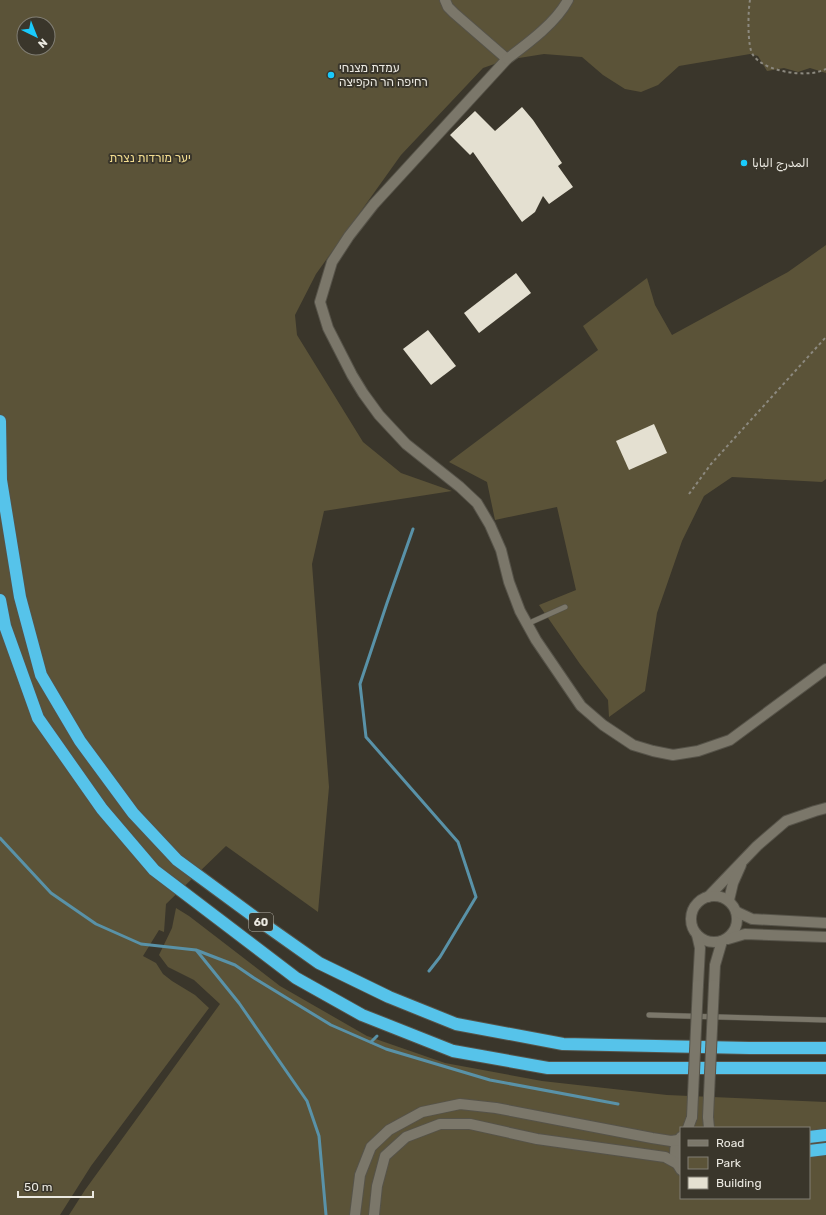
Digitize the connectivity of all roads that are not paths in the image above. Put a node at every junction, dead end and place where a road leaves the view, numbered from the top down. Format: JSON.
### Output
{"nodes":[{"id":1,"x":445,"y":0,"type":"edge"},
{"id":2,"x":568,"y":0,"type":"edge"},
{"id":3,"x":507,"y":60,"type":"junction"},
{"id":4,"x":0,"y":421,"type":"edge"},
{"id":5,"x":0,"y":600,"type":"edge"},
{"id":6,"x":565,"y":608,"type":"dead end"},
{"id":7,"x":527,"y":624,"type":"junction"},
{"id":8,"x":826,"y":669,"type":"edge"},
{"id":9,"x":826,"y":808,"type":"edge"},
{"id":10,"x":743,"y":859,"type":"junction"},
{"id":11,"x":708,"y":897,"type":"junction"},
{"id":12,"x":728,"y":900,"type":"junction"},
{"id":13,"x":737,"y":912,"type":"junction"},
{"id":14,"x":826,"y":923,"type":"edge"},
{"id":15,"x":697,"y":935,"type":"junction"},
{"id":16,"x":826,"y":937,"type":"edge"},
{"id":17,"x":724,"y":940,"type":"junction"},
{"id":18,"x":649,"y":1015,"type":"dead end"},
{"id":19,"x":826,"y":1020,"type":"edge"},
{"id":20,"x":826,"y":1048,"type":"edge"},
{"id":21,"x":826,"y":1068,"type":"edge"},
{"id":22,"x":688,"y":1127,"type":"edge"},
{"id":23,"x":709,"y":1127,"type":"edge"},
{"id":24,"x":826,"y":1135,"type":"edge"},
{"id":25,"x":810,"y":1137,"type":"edge"},
{"id":26,"x":680,"y":1139,"type":"edge"},
{"id":27,"x":826,"y":1149,"type":"edge"},
{"id":28,"x":810,"y":1151,"type":"edge"},
{"id":29,"x":679,"y":1166,"type":"edge"},
{"id":30,"x":355,"y":1215,"type":"edge"},
{"id":31,"x":374,"y":1215,"type":"edge"}],
"edges":[{"from":1,"to":3,"type":"street"},
{"from":2,"to":3,"type":"street"},
{"from":3,"to":7,"type":"street"},
{"from":4,"to":20,"type":"highway","number":"60"},
{"from":5,"to":21,"type":"highway","number":"60"},
{"from":6,"to":7,"type":"lane"},
{"from":7,"to":8,"type":"street"},
{"from":9,"to":10,"type":"street"},
{"from":10,"to":11,"type":"street"},
{"from":10,"to":12,"type":"street"},
{"from":11,"to":12,"type":"street"},
{"from":11,"to":15,"type":"street"},
{"from":12,"to":13,"type":"street"},
{"from":13,"to":14,"type":"street"},
{"from":13,"to":17,"type":"street"},
{"from":15,"to":17,"type":"street"},
{"from":15,"to":22,"type":"street","bridge":true},
{"from":16,"to":17,"type":"street"},
{"from":17,"to":23,"type":"street","bridge":true},
{"from":18,"to":19,"type":"lane"},
{"from":24,"to":25,"type":"highway"},
{"from":26,"to":29,"type":"street"},
{"from":26,"to":30,"type":"street"},
{"from":27,"to":28,"type":"highway"},
{"from":29,"to":31,"type":"street"}]}
